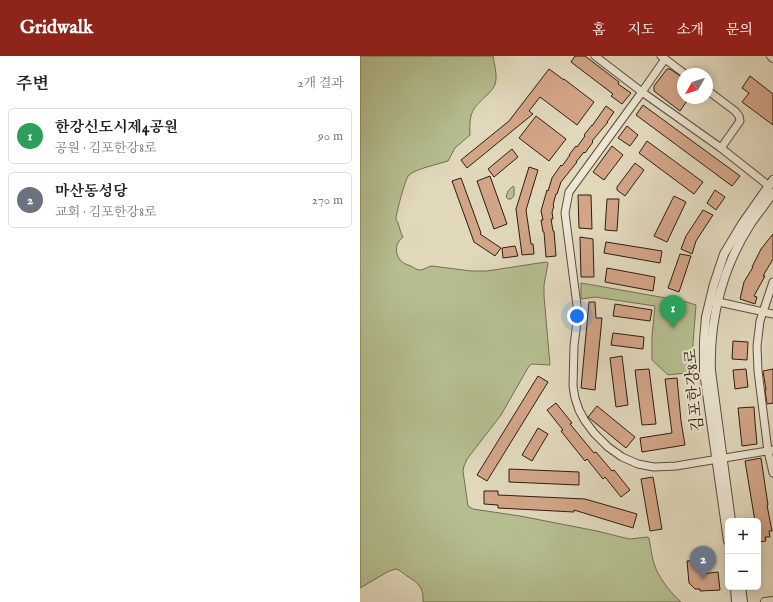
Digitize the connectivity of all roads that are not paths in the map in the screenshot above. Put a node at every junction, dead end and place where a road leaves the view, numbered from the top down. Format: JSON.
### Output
{"nodes":[{"id":1,"x":595,"y":56,"type":"edge"},
{"id":2,"x":663,"y":58,"type":"edge"},
{"id":3,"x":677,"y":68,"type":"edge"},
{"id":4,"x":642,"y":92,"type":"junction"},
{"id":5,"x":713,"y":94,"type":"edge"},
{"id":6,"x":721,"y":148,"type":"junction"},
{"id":7,"x":771,"y":183,"type":"edge"},
{"id":8,"x":773,"y":193,"type":"edge"},
{"id":9,"x":773,"y":282,"type":"edge"},
{"id":10,"x":714,"y":301,"type":"junction"},
{"id":11,"x":762,"y":311,"type":"junction"},
{"id":12,"x":773,"y":314,"type":"edge"},
{"id":13,"x":771,"y":450,"type":"edge"},
{"id":14,"x":720,"y":458,"type":"junction"},
{"id":15,"x":773,"y":473,"type":"edge"},
{"id":16,"x":726,"y":518,"type":"edge"},
{"id":17,"x":731,"y":518,"type":"edge"},
{"id":18,"x":734,"y":590,"type":"edge"},
{"id":19,"x":741,"y":590,"type":"edge"},
{"id":20,"x":773,"y":601,"type":"edge"},
{"id":21,"x":736,"y":602,"type":"edge"},
{"id":22,"x":743,"y":602,"type":"edge"},
{"id":23,"x":765,"y":602,"type":"edge"}],
"edges":[{"from":1,"to":4,"type":"street"},
{"from":2,"to":3,"type":"street"},
{"from":2,"to":4,"type":"street"},
{"from":4,"to":6,"type":"street"},
{"from":4,"to":14,"type":"street"},
{"from":5,"to":6,"type":"street"},
{"from":6,"to":7,"type":"street"},
{"from":7,"to":10,"type":"street","name":"김포한강8로"},
{"from":8,"to":10,"type":"street","name":"김포한강8로"},
{"from":9,"to":11,"type":"street"},
{"from":10,"to":11,"type":"street"},
{"from":10,"to":14,"type":"street","name":"김포한강8로"},
{"from":11,"to":12,"type":"street"},
{"from":11,"to":13,"type":"street"},
{"from":13,"to":14,"type":"street"},
{"from":13,"to":15,"type":"street"},
{"from":14,"to":16,"type":"street","name":"김포한강8로"},
{"from":14,"to":17,"type":"street","name":"김포한강8로"},
{"from":18,"to":21,"type":"street"},
{"from":19,"to":22,"type":"street"},
{"from":20,"to":23,"type":"street"}]}
